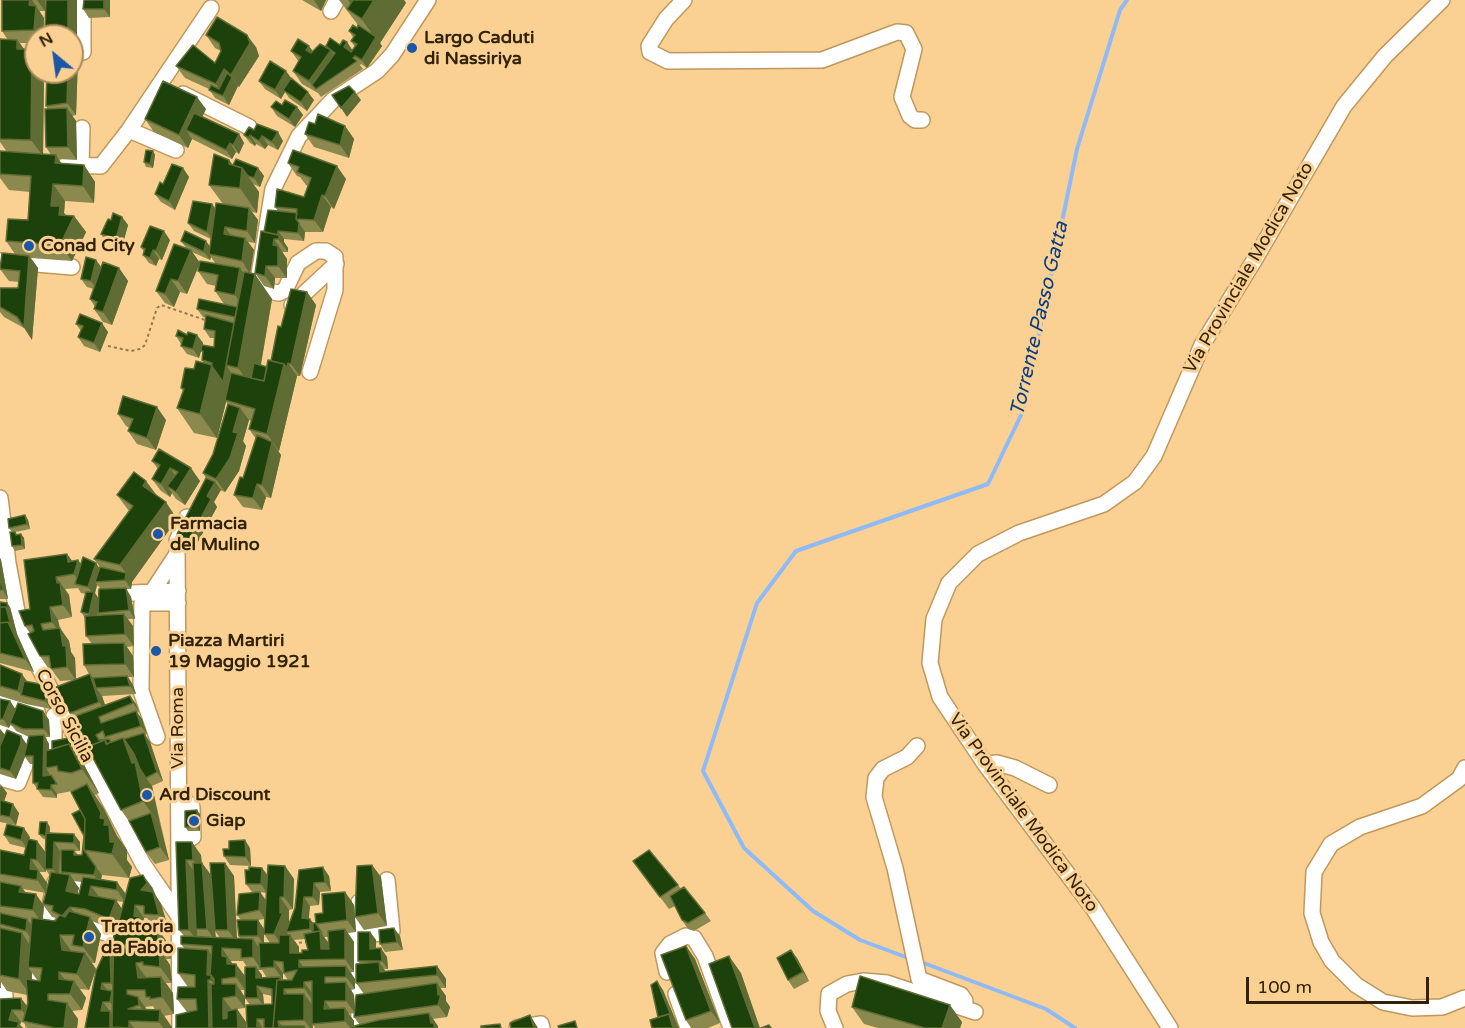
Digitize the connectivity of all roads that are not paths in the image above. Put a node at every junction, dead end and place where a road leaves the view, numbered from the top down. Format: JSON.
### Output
{"nodes":[{"id":1,"x":83,"y":0,"type":"edge"},
{"id":2,"x":684,"y":0,"type":"edge"},
{"id":3,"x":1442,"y":0,"type":"edge"},
{"id":4,"x":424,"y":1,"type":"edge"},
{"id":5,"x":211,"y":8,"type":"dead end"},
{"id":6,"x":83,"y":24,"type":"edge"},
{"id":7,"x":162,"y":83,"type":"junction"},
{"id":8,"x":922,"y":120,"type":"dead end"},
{"id":9,"x":249,"y":127,"type":"edge"},
{"id":10,"x":81,"y":128,"type":"dead end"},
{"id":11,"x":129,"y":130,"type":"junction"},
{"id":12,"x":176,"y":150,"type":"dead end"},
{"id":13,"x":48,"y":165,"type":"edge"},
{"id":14,"x":81,"y":166,"type":"junction"},
{"id":15,"x":246,"y":246,"type":"edge"},
{"id":16,"x":262,"y":248,"type":"junction"},
{"id":17,"x":0,"y":261,"type":"edge"},
{"id":18,"x":336,"y":264,"type":"junction"},
{"id":19,"x":72,"y":267,"type":"dead end"},
{"id":20,"x":241,"y":275,"type":"edge"},
{"id":21,"x":257,"y":284,"type":"junction"},
{"id":22,"x":252,"y":310,"type":"edge"},
{"id":23,"x":287,"y":318,"type":"edge"},
{"id":24,"x":310,"y":372,"type":"dead end"},
{"id":25,"x":0,"y":498,"type":"edge"},
{"id":26,"x":195,"y":502,"type":"edge"},
{"id":27,"x":177,"y":554,"type":"junction"},
{"id":28,"x":109,"y":594,"type":"edge"},
{"id":29,"x":178,"y":597,"type":"junction"},
{"id":30,"x":152,"y":598,"type":"junction"},
{"id":31,"x":124,"y":623,"type":"edge"},
{"id":32,"x":142,"y":623,"type":"junction"},
{"id":33,"x":0,"y":699,"type":"edge"},
{"id":34,"x":58,"y":714,"type":"junction"},
{"id":35,"x":150,"y":716,"type":"junction"},
{"id":36,"x":178,"y":717,"type":"junction"},
{"id":37,"x":131,"y":719,"type":"edge"},
{"id":38,"x":8,"y":730,"type":"edge"},
{"id":39,"x":178,"y":736,"type":"junction"},
{"id":40,"x":157,"y":737,"type":"junction"},
{"id":41,"x":30,"y":740,"type":"junction"},
{"id":42,"x":54,"y":741,"type":"junction"},
{"id":43,"x":139,"y":741,"type":"edge"},
{"id":44,"x":917,"y":746,"type":"dead end"},
{"id":45,"x":3,"y":749,"type":"edge"},
{"id":46,"x":985,"y":764,"type":"junction"},
{"id":47,"x":0,"y":778,"type":"edge"},
{"id":48,"x":54,"y":778,"type":"edge"},
{"id":49,"x":1463,"y":778,"type":"edge"},
{"id":50,"x":1049,"y":785,"type":"dead end"},
{"id":51,"x":63,"y":864,"type":"edge"},
{"id":52,"x":143,"y":864,"type":"junction"},
{"id":53,"x":178,"y":877,"type":"junction"},
{"id":54,"x":387,"y":880,"type":"dead end"},
{"id":55,"x":136,"y":882,"type":"edge"},
{"id":56,"x":63,"y":883,"type":"junction"},
{"id":57,"x":159,"y":885,"type":"junction"},
{"id":58,"x":359,"y":885,"type":"edge"},
{"id":59,"x":114,"y":889,"type":"edge"},
{"id":60,"x":178,"y":915,"type":"junction"},
{"id":61,"x":85,"y":925,"type":"edge"},
{"id":62,"x":379,"y":933,"type":"junction"},
{"id":63,"x":359,"y":936,"type":"junction"},
{"id":64,"x":342,"y":938,"type":"edge"},
{"id":65,"x":119,"y":943,"type":"edge"},
{"id":66,"x":19,"y":944,"type":"edge"},
{"id":67,"x":38,"y":948,"type":"junction"},
{"id":68,"x":381,"y":950,"type":"edge"},
{"id":69,"x":183,"y":953,"type":"junction"},
{"id":70,"x":198,"y":961,"type":"edge"},
{"id":71,"x":0,"y":963,"type":"edge"},
{"id":72,"x":160,"y":963,"type":"edge"},
{"id":73,"x":2,"y":997,"type":"edge"},
{"id":74,"x":1465,"y":998,"type":"edge"},
{"id":75,"x":33,"y":1004,"type":"junction"},
{"id":76,"x":358,"y":1007,"type":"edge"},
{"id":77,"x":164,"y":1022,"type":"dead end"},
{"id":78,"x":184,"y":1025,"type":"edge"},
{"id":79,"x":542,"y":1026,"type":"edge"},
{"id":80,"x":33,"y":1028,"type":"edge"},
{"id":81,"x":518,"y":1028,"type":"edge"},
{"id":82,"x":688,"y":1028,"type":"edge"},
{"id":83,"x":731,"y":1028,"type":"edge"},
{"id":84,"x":835,"y":1028,"type":"edge"},
{"id":85,"x":1170,"y":1028,"type":"edge"}],
"edges":[{"from":1,"to":6,"type":"street"},
{"from":2,"to":8,"type":"street"},
{"from":3,"to":46,"type":"street","name":"Via Provinciale Modica Noto"},
{"from":4,"to":16,"type":"street"},
{"from":5,"to":7,"type":"street"},
{"from":7,"to":9,"type":"street"},
{"from":7,"to":11,"type":"street"},
{"from":10,"to":14,"type":"street"},
{"from":11,"to":12,"type":"street"},
{"from":11,"to":14,"type":"street"},
{"from":13,"to":14,"type":"street"},
{"from":15,"to":16,"type":"street"},
{"from":16,"to":21,"type":"street"},
{"from":17,"to":19,"type":"street"},
{"from":18,"to":21,"type":"street"},
{"from":18,"to":23,"type":"street"},
{"from":18,"to":24,"type":"street"},
{"from":20,"to":21,"type":"street"},
{"from":21,"to":22,"type":"street"},
{"from":25,"to":34,"type":"street","name":"Corso Sicilia"},
{"from":26,"to":27,"type":"street","name":"Via Roma"},
{"from":27,"to":29,"type":"street","name":"Via Roma"},
{"from":27,"to":30,"type":"street"},
{"from":28,"to":30,"type":"street"},
{"from":29,"to":30,"type":"street"},
{"from":29,"to":36,"type":"street","name":"Via Roma"},
{"from":30,"to":32,"type":"street"},
{"from":31,"to":32,"type":"street"},
{"from":32,"to":35,"type":"street"},
{"from":33,"to":34,"type":"street"},
{"from":34,"to":42,"type":"street"},
{"from":34,"to":52,"type":"street","name":"Corso Sicilia"},
{"from":35,"to":36,"type":"street"},
{"from":35,"to":37,"type":"street"},
{"from":35,"to":40,"type":"street"},
{"from":36,"to":39,"type":"street","name":"Via Roma"},
{"from":38,"to":41,"type":"street"},
{"from":38,"to":45,"type":"street"},
{"from":39,"to":40,"type":"street"},
{"from":39,"to":53,"type":"street","name":"Via Roma"},
{"from":40,"to":43,"type":"street"},
{"from":41,"to":42,"type":"street"},
{"from":41,"to":47,"type":"street"},
{"from":42,"to":48,"type":"street"},
{"from":44,"to":84,"type":"street"},
{"from":46,"to":50,"type":"street"},
{"from":46,"to":85,"type":"street","name":"Via Provinciale Modica Noto"},
{"from":49,"to":74,"type":"street"},
{"from":51,"to":56,"type":"street"},
{"from":52,"to":55,"type":"street"},
{"from":52,"to":57,"type":"street","name":"Corso Sicilia"},
{"from":53,"to":57,"type":"street"},
{"from":53,"to":60,"type":"street","name":"Via Roma"},
{"from":54,"to":62,"type":"street"},
{"from":56,"to":59,"type":"street"},
{"from":56,"to":67,"type":"street"},
{"from":57,"to":60,"type":"street","name":"Corso Sicilia"},
{"from":58,"to":63,"type":"street"},
{"from":60,"to":69,"type":"street","name":"Via Roma"},
{"from":61,"to":65,"type":"street"},
{"from":62,"to":63,"type":"street"},
{"from":62,"to":68,"type":"street"},
{"from":63,"to":64,"type":"street"},
{"from":63,"to":76,"type":"street"},
{"from":66,"to":67,"type":"street"},
{"from":67,"to":75,"type":"street"},
{"from":69,"to":70,"type":"street"},
{"from":69,"to":72,"type":"street"},
{"from":69,"to":78,"type":"street","name":"Via Roma"},
{"from":71,"to":73,"type":"street"},
{"from":73,"to":75,"type":"street"},
{"from":75,"to":80,"type":"street"},
{"from":77,"to":78,"type":"street"},
{"from":79,"to":81,"type":"street"},
{"from":82,"to":83,"type":"street"}]}
